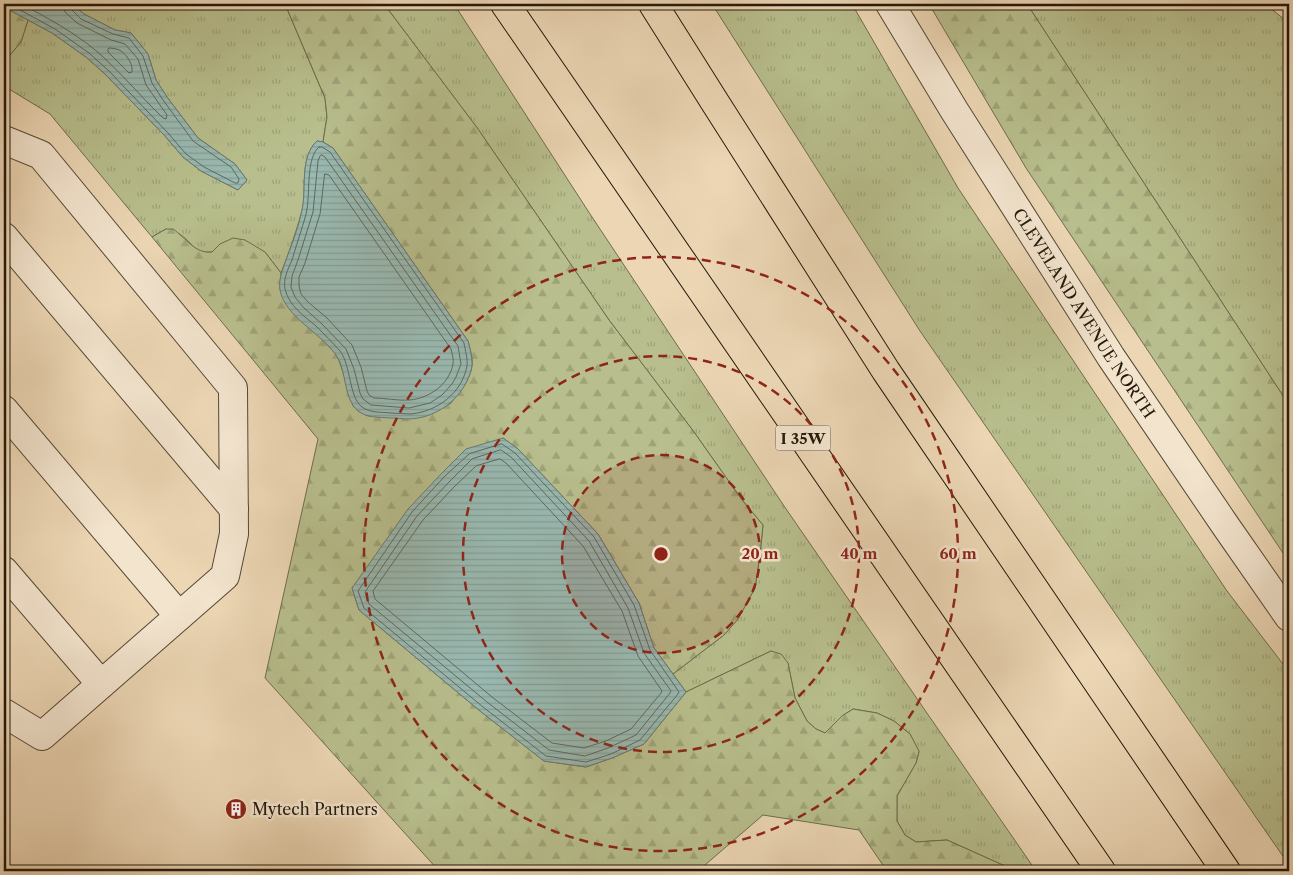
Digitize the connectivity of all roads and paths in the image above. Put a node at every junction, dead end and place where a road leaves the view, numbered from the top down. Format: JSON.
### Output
{"nodes":[{"id":1,"x":505,"y":4,"type":"edge"},
{"id":2,"x":653,"y":4,"type":"edge"},
{"id":3,"x":890,"y":4,"type":"edge"},
{"id":4,"x":4,"y":140,"type":"edge"},
{"id":5,"x":4,"y":237,"type":"edge"},
{"id":6,"x":4,"y":410,"type":"edge"},
{"id":7,"x":234,"y":509,"type":"junction"},
{"id":8,"x":4,"y":571,"type":"edge"},
{"id":9,"x":179,"y":616,"type":"junction"},
{"id":10,"x":1289,"y":617,"type":"edge"},
{"id":11,"x":101,"y":684,"type":"junction"},
{"id":12,"x":4,"y":713,"type":"edge"},
{"id":13,"x":1101,"y":871,"type":"edge"},
{"id":14,"x":1226,"y":871,"type":"edge"}],
"edges":[{"from":1,"to":13,"type":"highway","number":"I 35W"},
{"from":2,"to":14,"type":"highway"},
{"from":3,"to":10,"type":"street","name":"CLEVELAND AVENUE NORTH"},
{"from":4,"to":7,"type":"street"},
{"from":5,"to":7,"type":"street"},
{"from":6,"to":9,"type":"street"},
{"from":7,"to":9,"type":"street"},
{"from":8,"to":11,"type":"street"},
{"from":9,"to":11,"type":"street"},
{"from":11,"to":12,"type":"street"}]}
